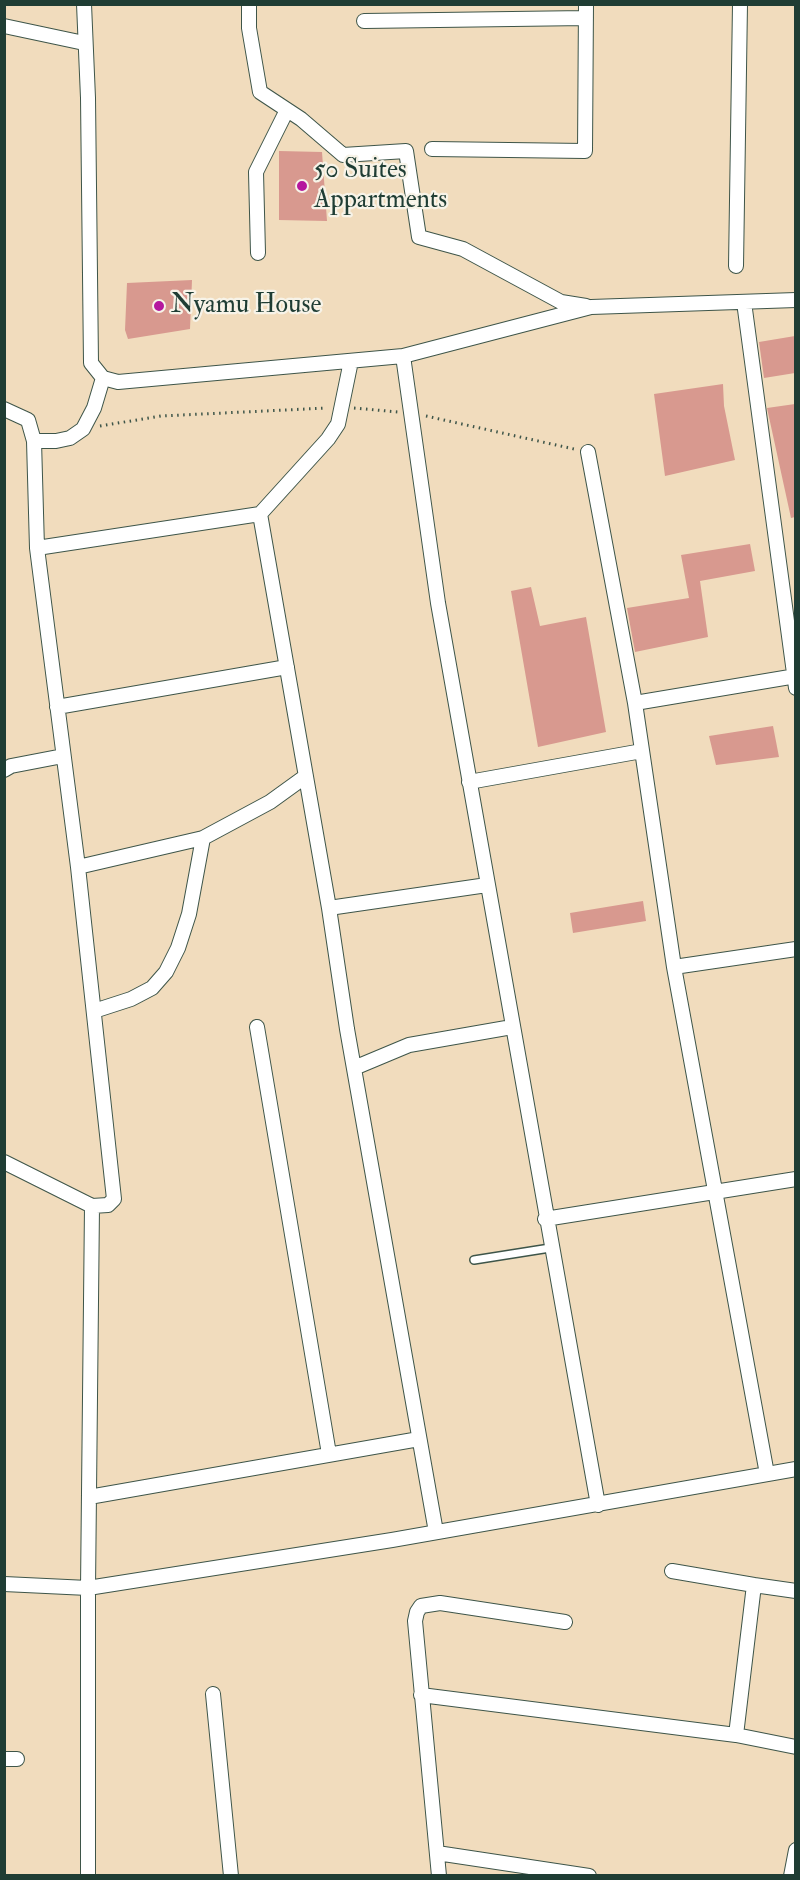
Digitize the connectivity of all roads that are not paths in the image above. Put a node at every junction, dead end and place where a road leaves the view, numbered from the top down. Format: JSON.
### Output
{"nodes":[{"id":1,"x":84,"y":4,"type":"edge"},
{"id":2,"x":249,"y":4,"type":"edge"},
{"id":3,"x":740,"y":4,"type":"edge"},
{"id":4,"x":586,"y":11,"type":"edge"},
{"id":5,"x":364,"y":21,"type":"dead end"},
{"id":6,"x":4,"y":26,"type":"edge"},
{"id":7,"x":84,"y":43,"type":"junction"},
{"id":8,"x":287,"y":110,"type":"junction"},
{"id":9,"x":432,"y":149,"type":"dead end"},
{"id":10,"x":258,"y":253,"type":"dead end"},
{"id":11,"x":736,"y":266,"type":"dead end"},
{"id":12,"x":795,"y":300,"type":"edge"},
{"id":13,"x":744,"y":302,"type":"junction"},
{"id":14,"x":591,"y":307,"type":"junction"},
{"id":15,"x":403,"y":356,"type":"junction"},
{"id":16,"x":351,"y":361,"type":"junction"},
{"id":17,"x":103,"y":378,"type":"junction"},
{"id":18,"x":4,"y":409,"type":"edge"},
{"id":19,"x":34,"y":441,"type":"junction"},
{"id":20,"x":588,"y":452,"type":"dead end"},
{"id":21,"x":260,"y":514,"type":"junction"},
{"id":22,"x":37,"y":548,"type":"junction"},
{"id":23,"x":287,"y":667,"type":"junction"},
{"id":24,"x":795,"y":680,"type":"edge"},
{"id":25,"x":635,"y":703,"type":"junction"},
{"id":26,"x":57,"y":707,"type":"junction"},
{"id":27,"x":642,"y":751,"type":"junction"},
{"id":28,"x":63,"y":756,"type":"junction"},
{"id":29,"x":4,"y":770,"type":"edge"},
{"id":30,"x":306,"y":777,"type":"junction"},
{"id":31,"x":469,"y":782,"type":"junction"},
{"id":32,"x":202,"y":838,"type":"junction"},
{"id":33,"x":78,"y":867,"type":"junction"},
{"id":34,"x":487,"y":885,"type":"junction"},
{"id":35,"x":329,"y":908,"type":"junction"},
{"id":36,"x":795,"y":949,"type":"edge"},
{"id":37,"x":674,"y":967,"type":"junction"},
{"id":38,"x":94,"y":1011,"type":"junction"},
{"id":39,"x":257,"y":1027,"type":"dead end"},
{"id":40,"x":512,"y":1027,"type":"junction"},
{"id":41,"x":354,"y":1068,"type":"junction"},
{"id":42,"x":4,"y":1162,"type":"edge"},
{"id":43,"x":795,"y":1179,"type":"edge"},
{"id":44,"x":716,"y":1191,"type":"junction"},
{"id":45,"x":92,"y":1206,"type":"junction"},
{"id":46,"x":545,"y":1219,"type":"junction"},
{"id":47,"x":550,"y":1248,"type":"junction"},
{"id":48,"x":474,"y":1260,"type":"dead end"},
{"id":49,"x":419,"y":1439,"type":"junction"},
{"id":50,"x":329,"y":1454,"type":"junction"},
{"id":51,"x":795,"y":1469,"type":"edge"},
{"id":52,"x":767,"y":1474,"type":"junction"},
{"id":53,"x":89,"y":1497,"type":"junction"},
{"id":54,"x":598,"y":1505,"type":"junction"},
{"id":55,"x":436,"y":1532,"type":"junction"},
{"id":56,"x":672,"y":1571,"type":"dead end"},
{"id":57,"x":4,"y":1584,"type":"edge"},
{"id":58,"x":754,"y":1585,"type":"junction"},
{"id":59,"x":88,"y":1588,"type":"junction"},
{"id":60,"x":795,"y":1591,"type":"edge"},
{"id":61,"x":565,"y":1622,"type":"dead end"},
{"id":62,"x":213,"y":1694,"type":"dead end"},
{"id":63,"x":421,"y":1695,"type":"junction"},
{"id":64,"x":736,"y":1735,"type":"junction"},
{"id":65,"x":795,"y":1746,"type":"edge"},
{"id":66,"x":795,"y":1851,"type":"edge"},
{"id":67,"x":437,"y":1853,"type":"junction"},
{"id":68,"x":88,"y":1875,"type":"edge"},
{"id":69,"x":231,"y":1875,"type":"edge"},
{"id":70,"x":439,"y":1875,"type":"edge"},
{"id":71,"x":589,"y":1875,"type":"edge"},
{"id":72,"x":791,"y":1875,"type":"edge"}],
"edges":[{"from":1,"to":7,"type":"street"},
{"from":2,"to":8,"type":"street"},
{"from":3,"to":11,"type":"street"},
{"from":4,"to":5,"type":"street"},
{"from":4,"to":9,"type":"street"},
{"from":6,"to":7,"type":"street"},
{"from":7,"to":17,"type":"street"},
{"from":8,"to":10,"type":"street"},
{"from":8,"to":14,"type":"street"},
{"from":12,"to":13,"type":"street"},
{"from":13,"to":14,"type":"street"},
{"from":13,"to":24,"type":"street"},
{"from":14,"to":15,"type":"street"},
{"from":15,"to":16,"type":"street"},
{"from":15,"to":31,"type":"street"},
{"from":16,"to":17,"type":"street"},
{"from":16,"to":21,"type":"street"},
{"from":17,"to":19,"type":"street"},
{"from":18,"to":19,"type":"street"},
{"from":19,"to":22,"type":"street"},
{"from":20,"to":25,"type":"street"},
{"from":21,"to":22,"type":"street"},
{"from":21,"to":23,"type":"street"},
{"from":22,"to":26,"type":"street"},
{"from":23,"to":26,"type":"street"},
{"from":23,"to":30,"type":"street"},
{"from":24,"to":25,"type":"street"},
{"from":25,"to":27,"type":"street"},
{"from":26,"to":28,"type":"street"},
{"from":27,"to":31,"type":"street"},
{"from":27,"to":37,"type":"street"},
{"from":28,"to":29,"type":"street"},
{"from":28,"to":33,"type":"street"},
{"from":30,"to":32,"type":"street"},
{"from":30,"to":35,"type":"street"},
{"from":31,"to":34,"type":"street"},
{"from":32,"to":33,"type":"street"},
{"from":32,"to":38,"type":"street"},
{"from":33,"to":38,"type":"street"},
{"from":34,"to":35,"type":"street"},
{"from":34,"to":40,"type":"street"},
{"from":35,"to":41,"type":"street"},
{"from":36,"to":37,"type":"street"},
{"from":37,"to":44,"type":"street"},
{"from":38,"to":45,"type":"street"},
{"from":39,"to":50,"type":"street"},
{"from":40,"to":41,"type":"street"},
{"from":40,"to":46,"type":"street"},
{"from":41,"to":49,"type":"street"},
{"from":42,"to":45,"type":"street"},
{"from":43,"to":44,"type":"street"},
{"from":44,"to":46,"type":"street"},
{"from":44,"to":52,"type":"street"},
{"from":45,"to":53,"type":"street"},
{"from":46,"to":47,"type":"street"},
{"from":47,"to":48,"type":"lane"},
{"from":47,"to":54,"type":"street"},
{"from":49,"to":50,"type":"street"},
{"from":49,"to":55,"type":"street"},
{"from":50,"to":53,"type":"street"},
{"from":51,"to":52,"type":"street"},
{"from":52,"to":54,"type":"street"},
{"from":53,"to":59,"type":"street"},
{"from":54,"to":55,"type":"street"},
{"from":55,"to":59,"type":"street"},
{"from":56,"to":58,"type":"street"},
{"from":57,"to":59,"type":"street"},
{"from":58,"to":60,"type":"street"},
{"from":58,"to":64,"type":"street"},
{"from":59,"to":68,"type":"street"},
{"from":61,"to":63,"type":"street"},
{"from":62,"to":69,"type":"street"},
{"from":63,"to":64,"type":"street"},
{"from":63,"to":67,"type":"street"},
{"from":64,"to":65,"type":"street"},
{"from":66,"to":72,"type":"street"},
{"from":67,"to":70,"type":"street"},
{"from":67,"to":71,"type":"street"}]}
